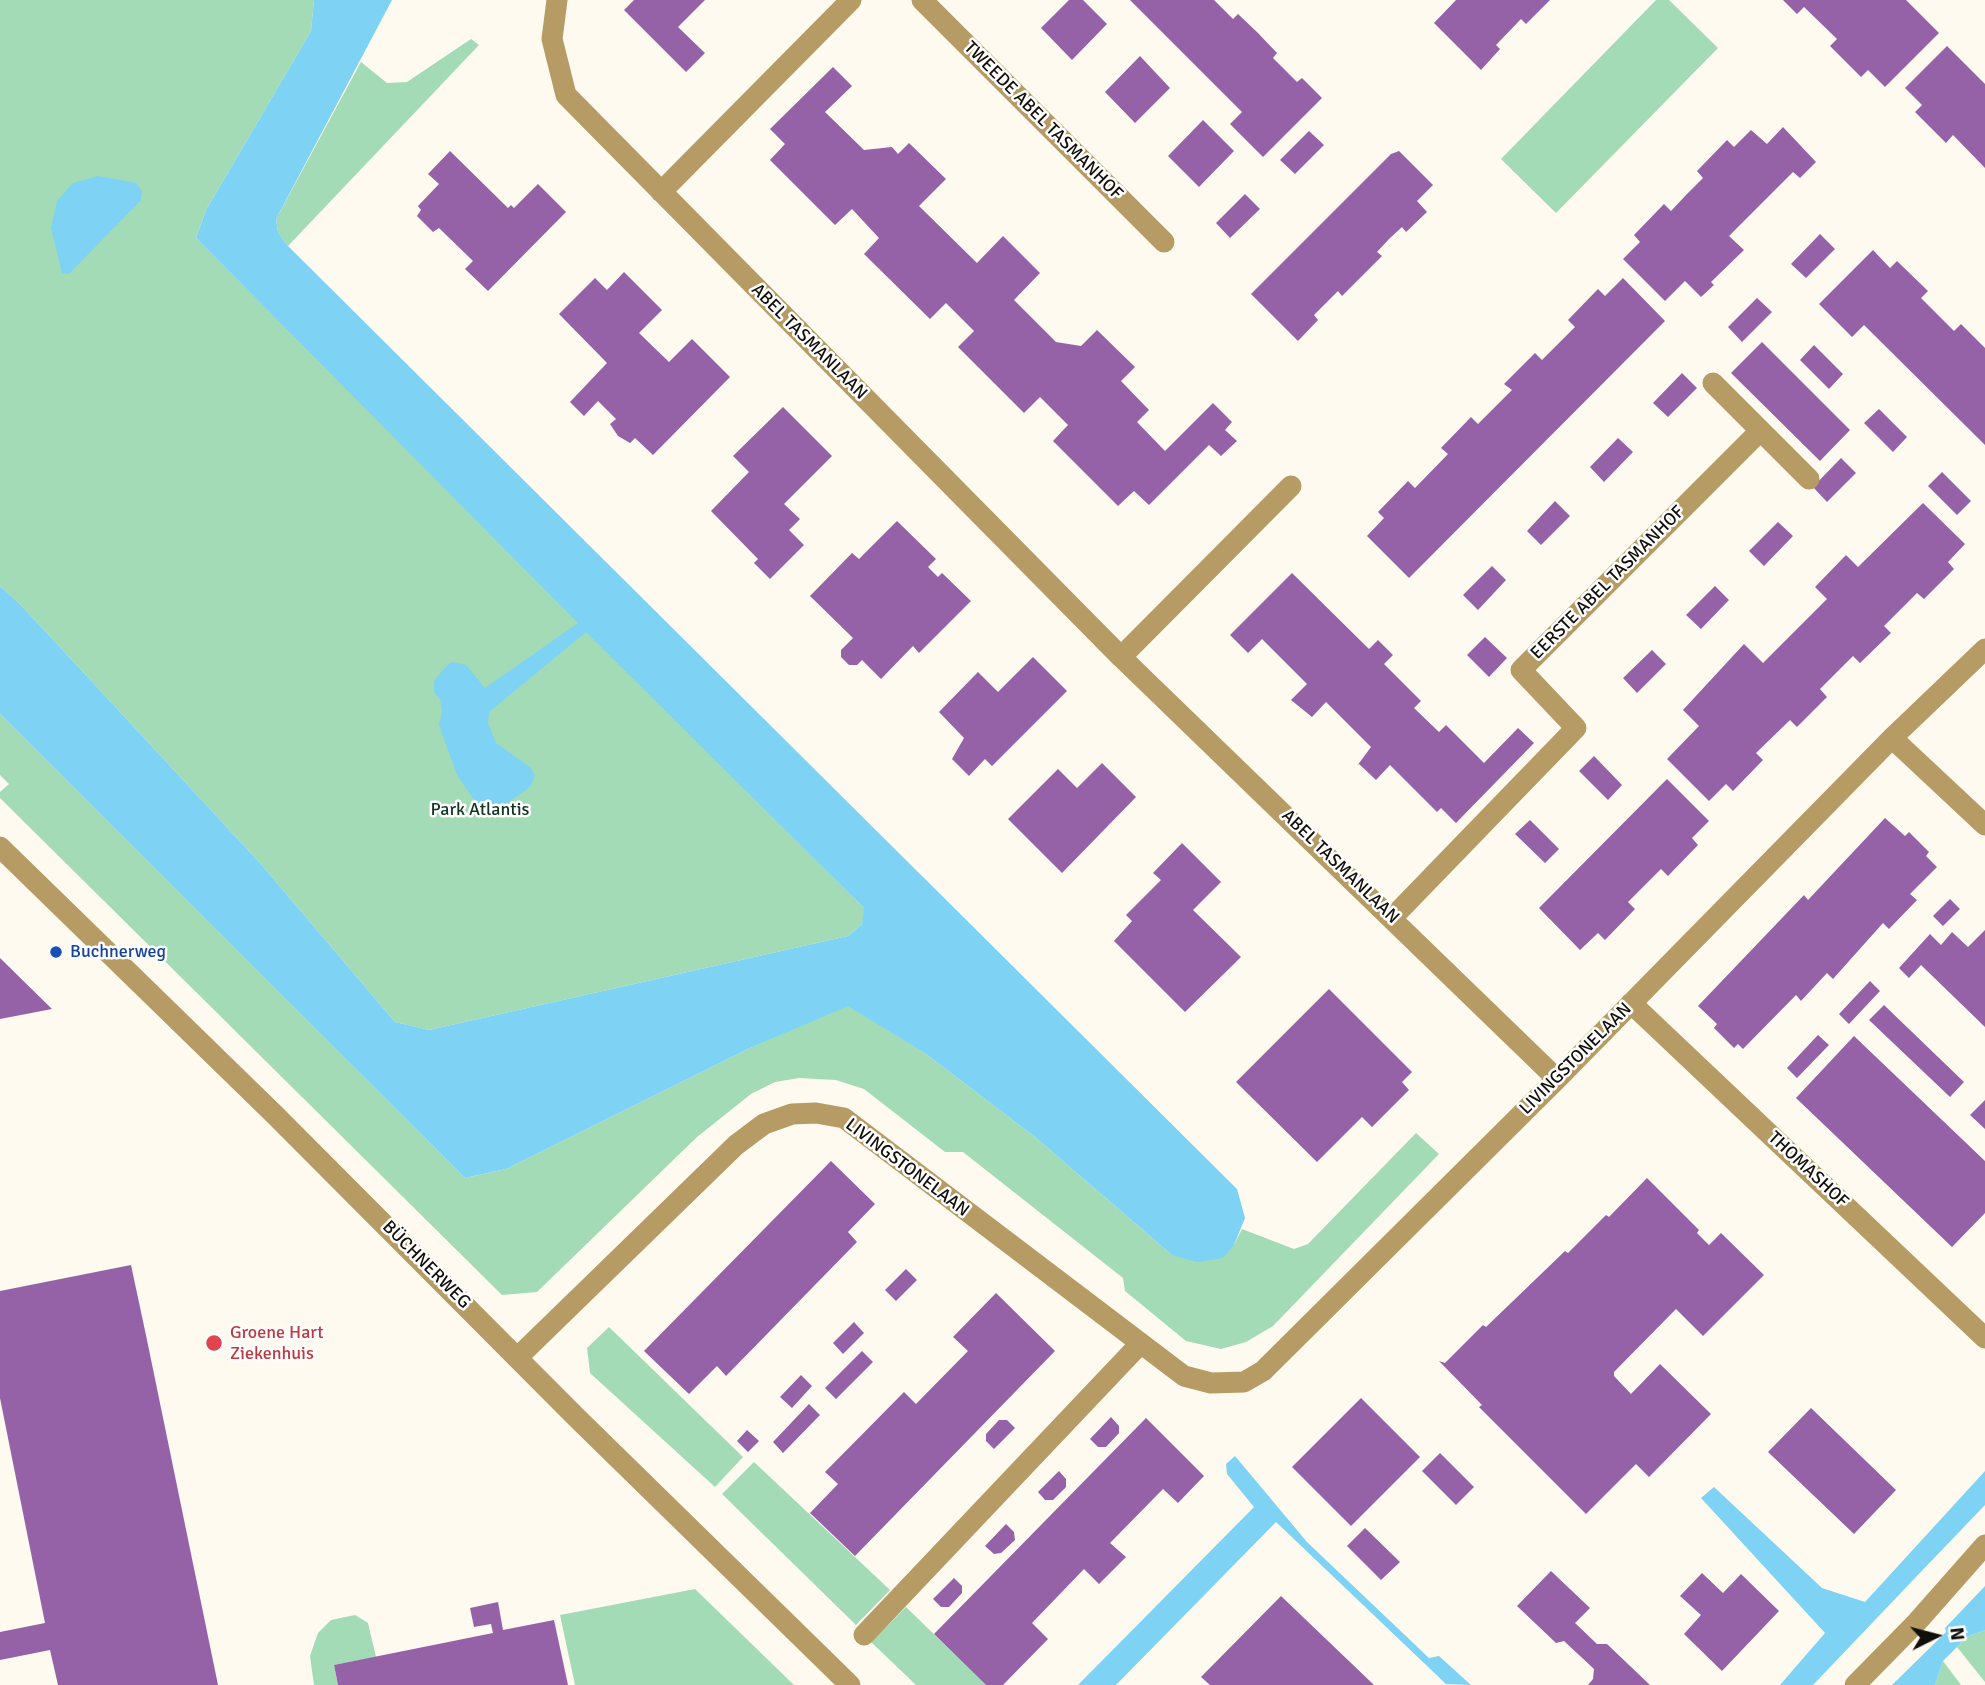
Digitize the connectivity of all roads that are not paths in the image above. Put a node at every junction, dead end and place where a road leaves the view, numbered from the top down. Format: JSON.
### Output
{"nodes":[{"id":1,"x":557,"y":0,"type":"edge"},
{"id":2,"x":851,"y":0,"type":"edge"},
{"id":3,"x":922,"y":0,"type":"edge"},
{"id":4,"x":661,"y":192,"type":"junction"},
{"id":5,"x":1164,"y":242,"type":"dead end"},
{"id":6,"x":1713,"y":383,"type":"dead end"},
{"id":7,"x":1760,"y":431,"type":"junction"},
{"id":8,"x":1810,"y":479,"type":"dead end"},
{"id":9,"x":1291,"y":486,"type":"dead end"},
{"id":10,"x":1985,"y":649,"type":"edge"},
{"id":11,"x":1121,"y":657,"type":"junction"},
{"id":12,"x":1892,"y":738,"type":"junction"},
{"id":13,"x":1985,"y":825,"type":"edge"},
{"id":14,"x":0,"y":847,"type":"edge"},
{"id":15,"x":1392,"y":918,"type":"junction"},
{"id":16,"x":1631,"y":1003,"type":"junction"},
{"id":17,"x":1557,"y":1079,"type":"junction"},
{"id":18,"x":1985,"y":1338,"type":"edge"},
{"id":19,"x":1139,"y":1345,"type":"junction"},
{"id":20,"x":518,"y":1357,"type":"junction"},
{"id":21,"x":1985,"y":1545,"type":"edge"},
{"id":22,"x":863,"y":1634,"type":"dead end"},
{"id":23,"x":850,"y":1685,"type":"edge"},
{"id":24,"x":1855,"y":1685,"type":"edge"}],
"edges":[{"from":1,"to":4,"type":"street","name":"ABEL TASMANLAAN"},
{"from":2,"to":4,"type":"street"},
{"from":3,"to":5,"type":"street","name":"TWEEDE ABEL TASMANHOF"},
{"from":4,"to":11,"type":"street","name":"ABEL TASMANLAAN"},
{"from":6,"to":7,"type":"street"},
{"from":7,"to":8,"type":"street"},
{"from":7,"to":15,"type":"street","name":"EERSTE ABEL TASMANHOF"},
{"from":9,"to":11,"type":"street"},
{"from":10,"to":12,"type":"street","name":"LIVINGSTONELAAN"},
{"from":11,"to":15,"type":"street","name":"ABEL TASMANLAAN"},
{"from":12,"to":13,"type":"street"},
{"from":12,"to":16,"type":"street","name":"LIVINGSTONELAAN"},
{"from":14,"to":20,"type":"street","name":"BÜCHNERWEG"},
{"from":15,"to":17,"type":"street","name":"ABEL TASMANLAAN"},
{"from":16,"to":17,"type":"street","name":"LIVINGSTONELAAN"},
{"from":16,"to":18,"type":"street","name":"THOMASHOF"},
{"from":17,"to":19,"type":"street","name":"LIVINGSTONELAAN"},
{"from":19,"to":20,"type":"street","name":"LIVINGSTONELAAN"},
{"from":19,"to":22,"type":"street"},
{"from":20,"to":23,"type":"street","name":"BÜCHNERWEG"},
{"from":21,"to":24,"type":"street"}]}
